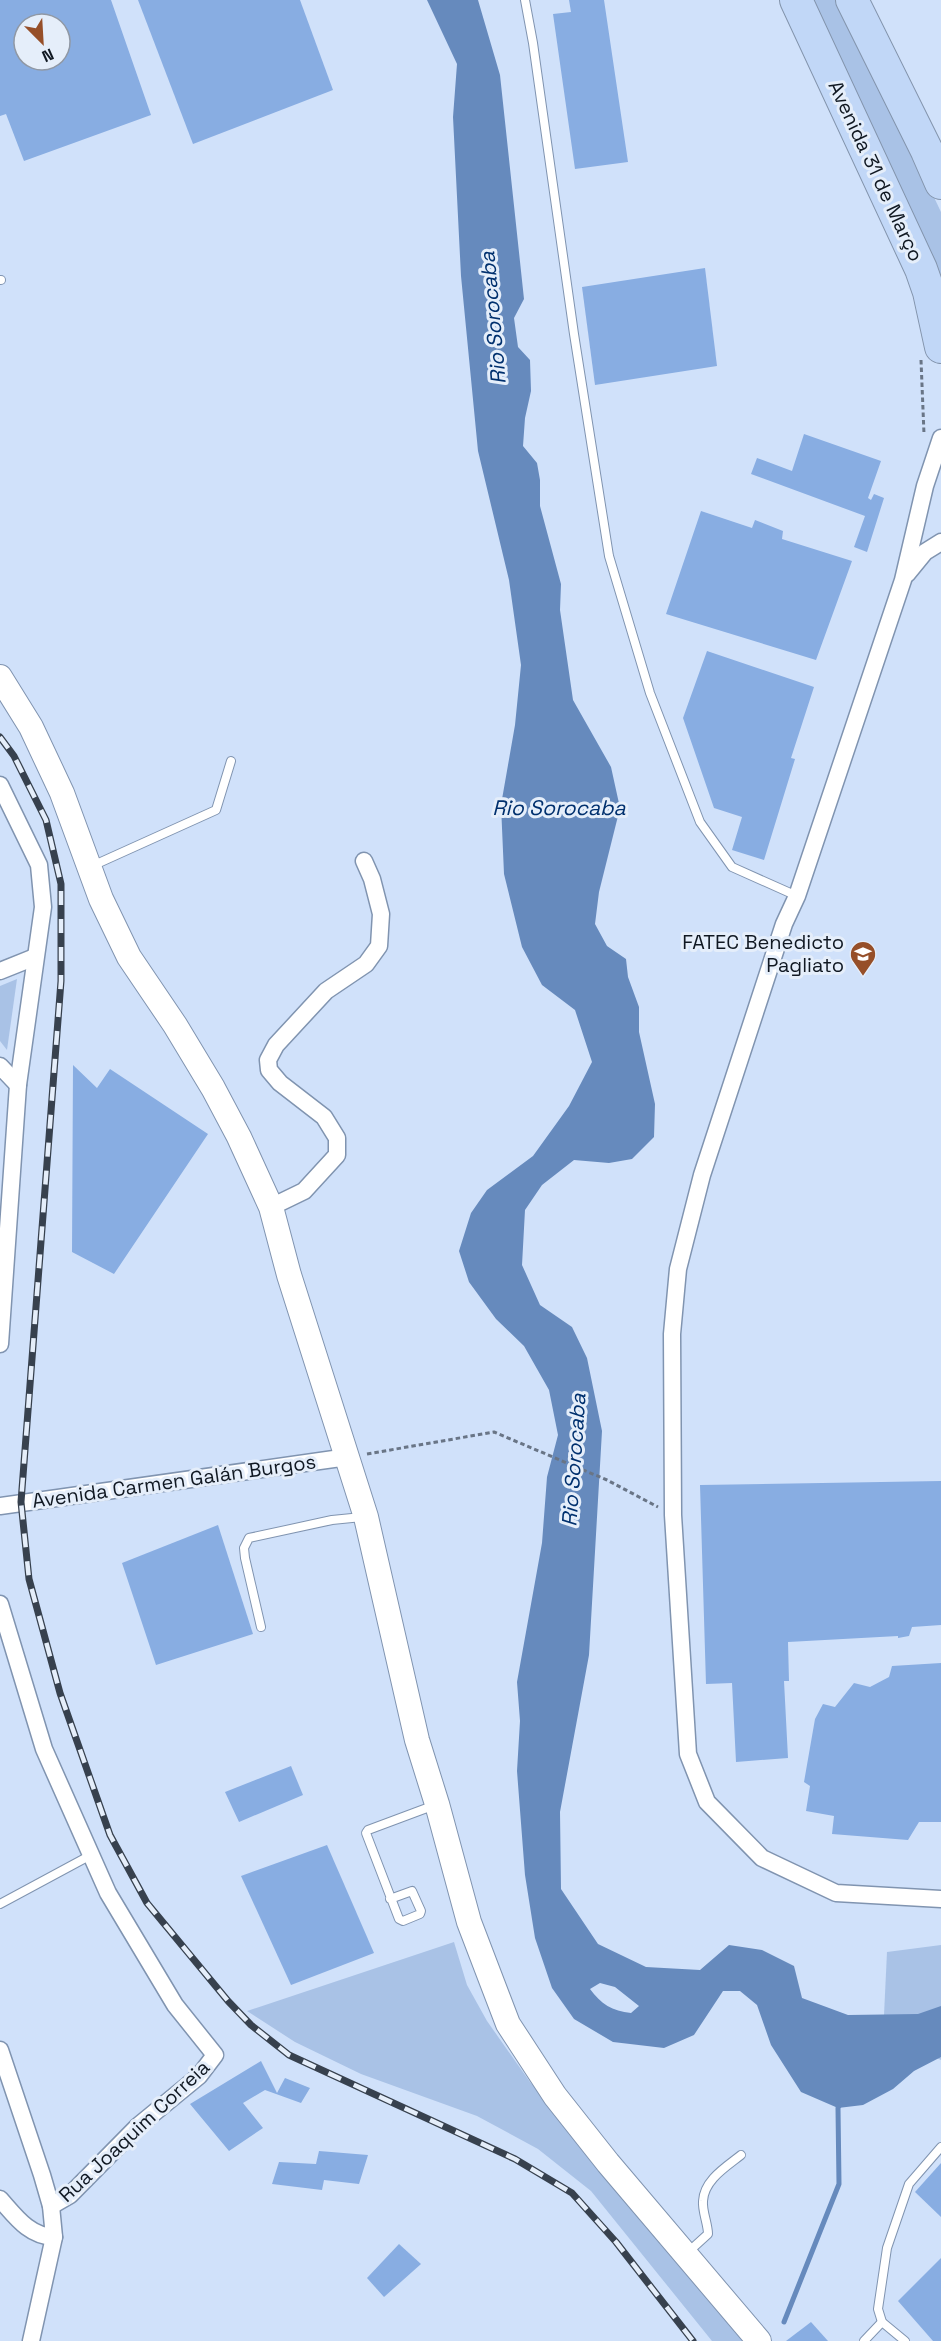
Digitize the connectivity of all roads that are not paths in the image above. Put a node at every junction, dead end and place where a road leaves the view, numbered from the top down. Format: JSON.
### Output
{"nodes":[{"id":1,"x":525,"y":0,"type":"edge"},
{"id":2,"x":796,"y":0,"type":"edge"},
{"id":3,"x":852,"y":0,"type":"edge"},
{"id":4,"x":941,"y":183,"type":"edge"},
{"id":5,"x":930,"y":350,"type":"edge"},
{"id":6,"x":941,"y":438,"type":"edge"},
{"id":7,"x":941,"y":542,"type":"edge"},
{"id":8,"x":903,"y":580,"type":"junction"},
{"id":9,"x":0,"y":677,"type":"edge"},
{"id":10,"x":231,"y":760,"type":"dead end"},
{"id":11,"x":0,"y":785,"type":"edge"},
{"id":12,"x":364,"y":861,"type":"dead end"},
{"id":13,"x":89,"y":868,"type":"junction"},
{"id":14,"x":797,"y":896,"type":"junction"},
{"id":15,"x":34,"y":957,"type":"junction"},
{"id":16,"x":0,"y":971,"type":"edge"},
{"id":17,"x":0,"y":1066,"type":"edge"},
{"id":18,"x":18,"y":1085,"type":"junction"},
{"id":19,"x":271,"y":1208,"type":"junction"},
{"id":20,"x":0,"y":1344,"type":"edge"},
{"id":21,"x":348,"y":1457,"type":"junction"},
{"id":22,"x":0,"y":1506,"type":"edge"},
{"id":23,"x":366,"y":1517,"type":"junction"},
{"id":24,"x":0,"y":1604,"type":"edge"},
{"id":25,"x":261,"y":1627,"type":"dead end"},
{"id":26,"x":437,"y":1804,"type":"junction"},
{"id":27,"x":91,"y":1855,"type":"junction"},
{"id":28,"x":390,"y":1899,"type":"dead end"},
{"id":29,"x":941,"y":1899,"type":"edge"},
{"id":30,"x":0,"y":1904,"type":"edge"},
{"id":31,"x":0,"y":2050,"type":"edge"},
{"id":32,"x":941,"y":2147,"type":"edge"},
{"id":33,"x":741,"y":2155,"type":"dead end"},
{"id":34,"x":0,"y":2199,"type":"edge"},
{"id":35,"x":51,"y":2206,"type":"junction"},
{"id":36,"x":54,"y":2237,"type":"junction"},
{"id":37,"x":686,"y":2254,"type":"junction"},
{"id":38,"x":882,"y":2322,"type":"junction"},
{"id":39,"x":31,"y":2341,"type":"edge"},
{"id":40,"x":759,"y":2341,"type":"edge"},
{"id":41,"x":864,"y":2341,"type":"edge"},
{"id":42,"x":905,"y":2341,"type":"edge"}],
"edges":[{"from":1,"to":14,"type":"lane"},
{"from":2,"to":5,"type":"highway","name":"Avenida 31 de Março"},
{"from":3,"to":4,"type":"highway"},
{"from":6,"to":8,"type":"street"},
{"from":7,"to":8,"type":"street"},
{"from":8,"to":14,"type":"street"},
{"from":9,"to":13,"type":"main road"},
{"from":10,"to":13,"type":"lane"},
{"from":11,"to":15,"type":"street"},
{"from":12,"to":19,"type":"street"},
{"from":13,"to":19,"type":"main road"},
{"from":14,"to":29,"type":"street"},
{"from":15,"to":16,"type":"street"},
{"from":15,"to":18,"type":"street"},
{"from":17,"to":18,"type":"street"},
{"from":18,"to":20,"type":"street"},
{"from":19,"to":21,"type":"main road"},
{"from":21,"to":22,"type":"street","name":"Avenida Carmen Galán Burgos"},
{"from":21,"to":23,"type":"main road"},
{"from":23,"to":25,"type":"lane"},
{"from":23,"to":26,"type":"main road"},
{"from":24,"to":27,"type":"street"},
{"from":26,"to":28,"type":"lane"},
{"from":26,"to":37,"type":"main road"},
{"from":27,"to":30,"type":"lane"},
{"from":27,"to":35,"type":"street","name":"Rua Joaquim Correia"},
{"from":31,"to":35,"type":"street"},
{"from":32,"to":38,"type":"lane"},
{"from":33,"to":37,"type":"lane"},
{"from":34,"to":36,"type":"street"},
{"from":35,"to":36,"type":"street"},
{"from":36,"to":39,"type":"street"},
{"from":37,"to":40,"type":"main road"},
{"from":38,"to":41,"type":"lane"},
{"from":38,"to":42,"type":"lane"}]}
